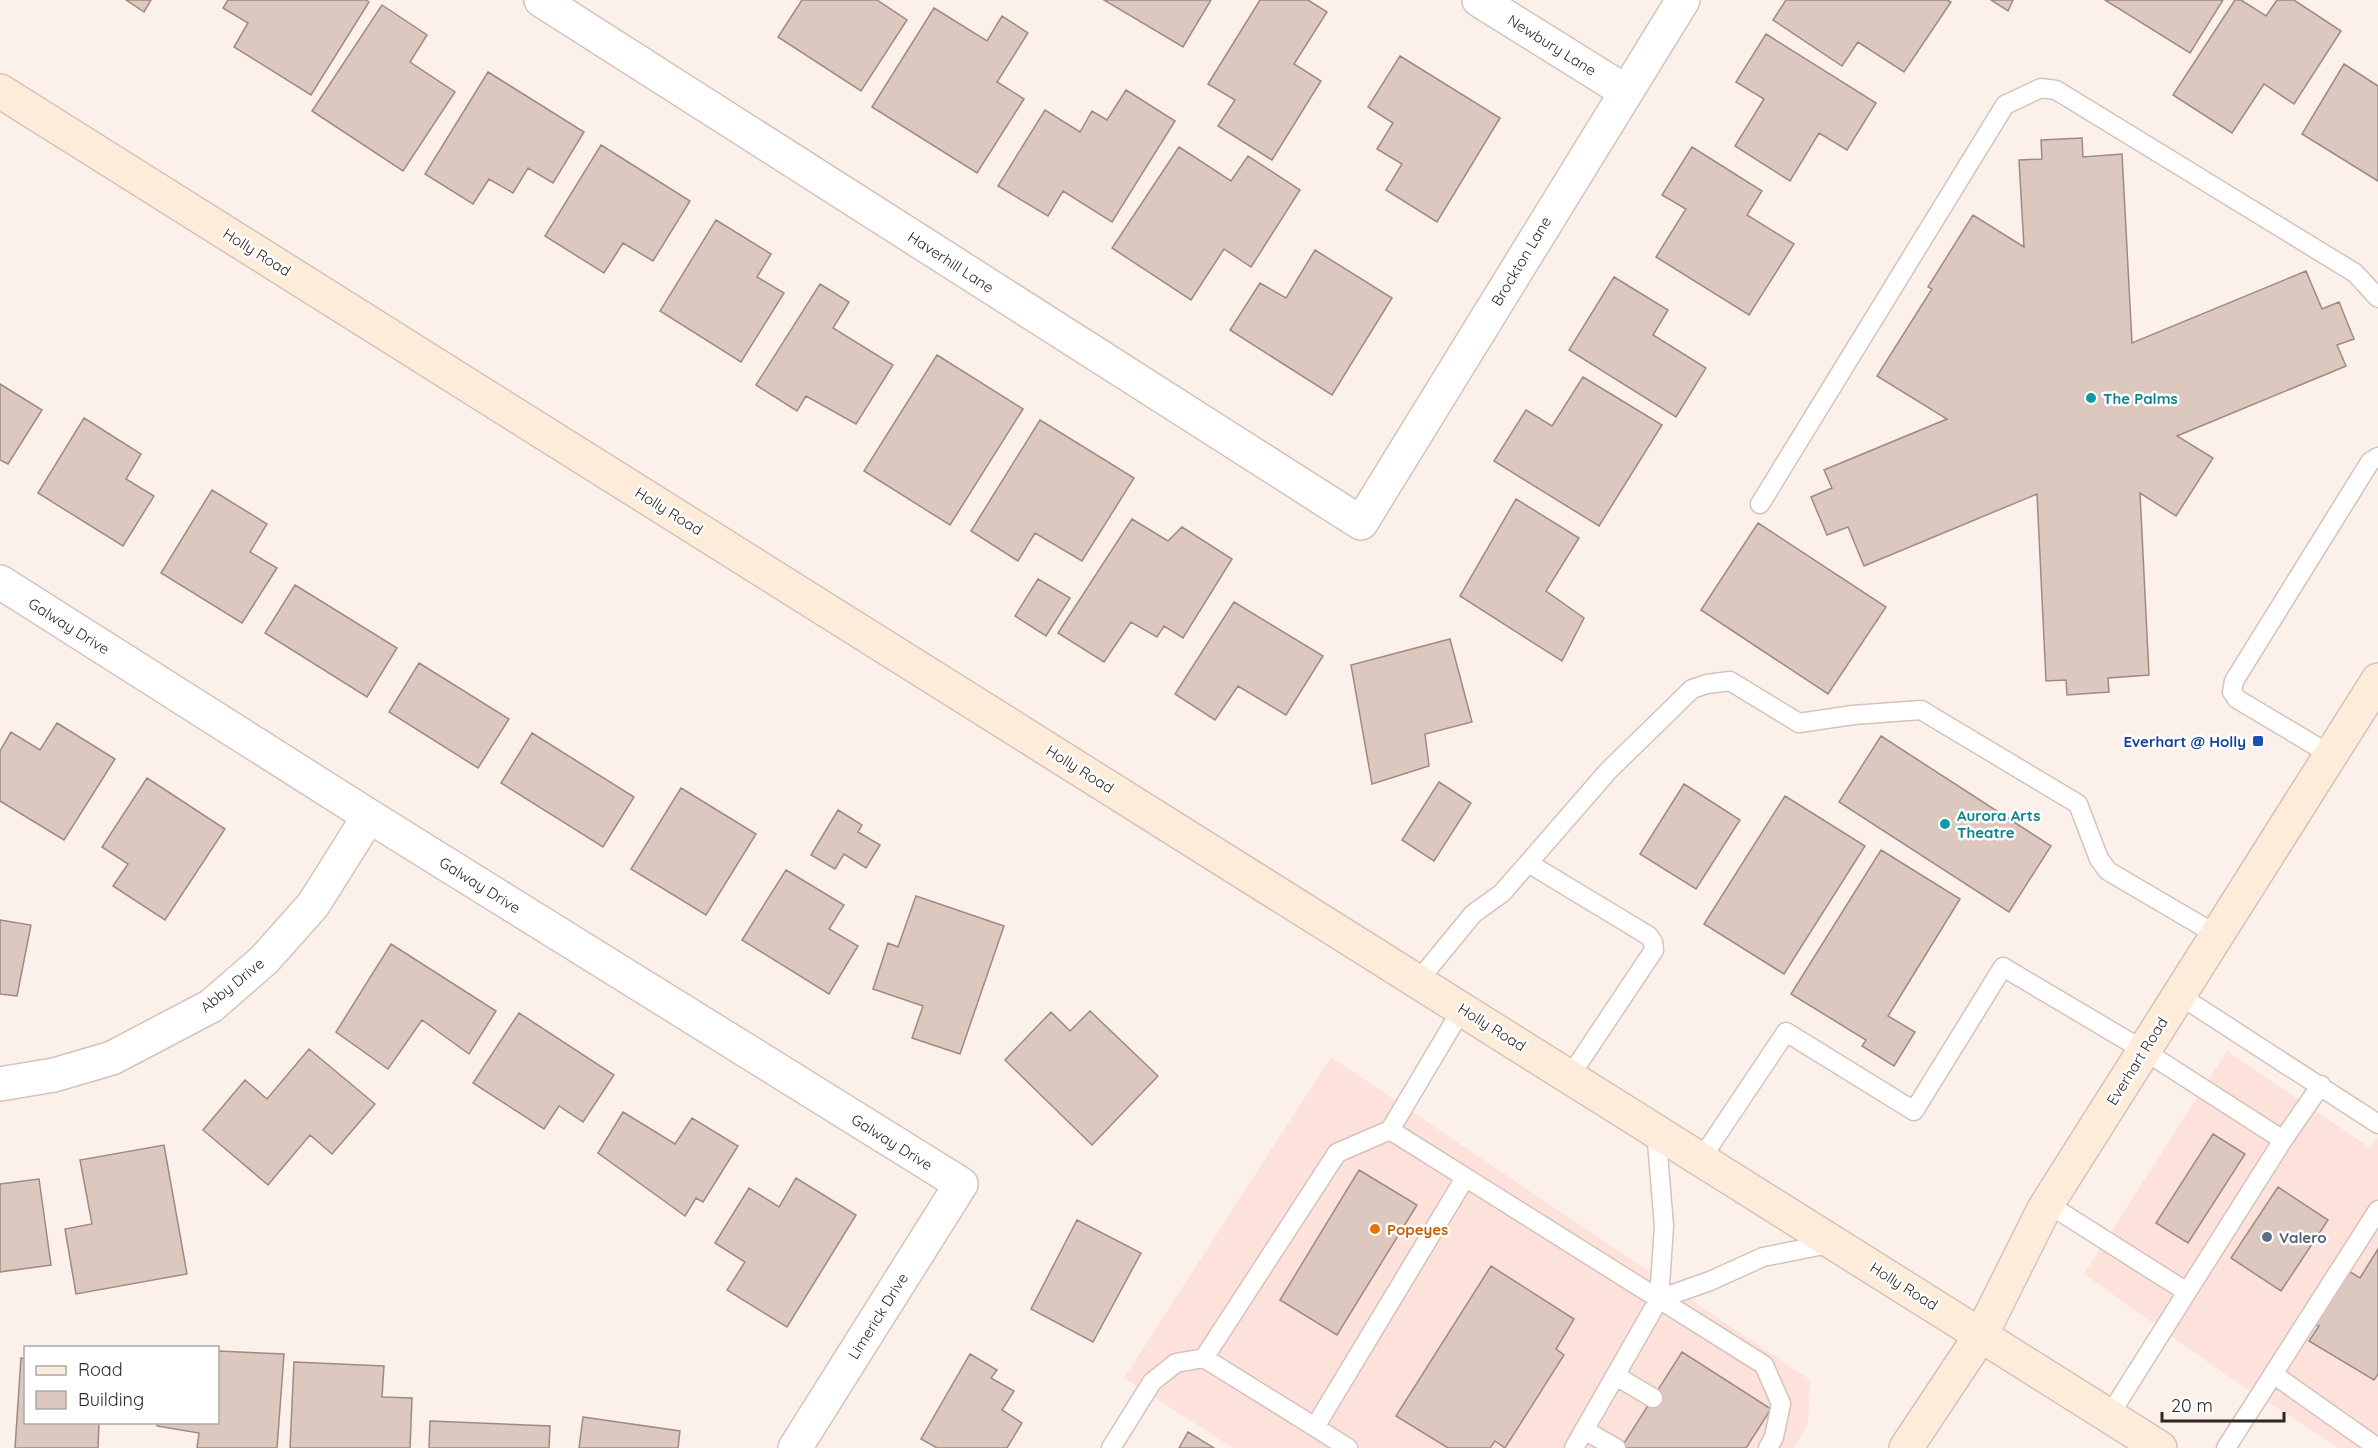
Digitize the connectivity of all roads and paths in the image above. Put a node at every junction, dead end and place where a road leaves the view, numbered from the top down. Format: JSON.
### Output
{"nodes":[{"id":1,"x":542,"y":0,"type":"edge"},
{"id":2,"x":1479,"y":0,"type":"edge"},
{"id":3,"x":1683,"y":0,"type":"edge"},
{"id":4,"x":0,"y":91,"type":"edge"},
{"id":5,"x":1625,"y":91,"type":"junction"},
{"id":6,"x":2378,"y":298,"type":"edge"},
{"id":7,"x":2378,"y":457,"type":"edge"},
{"id":8,"x":1760,"y":504,"type":"dead end"},
{"id":9,"x":1361,"y":523,"type":"joint"},
{"id":10,"x":0,"y":582,"type":"edge"},
{"id":11,"x":2378,"y":680,"type":"edge"},
{"id":12,"x":2331,"y":754,"type":"junction"},
{"id":13,"x":369,"y":816,"type":"junction"},
{"id":14,"x":1528,"y":863,"type":"junction"},
{"id":15,"x":2217,"y":935,"type":"junction"},
{"id":16,"x":1418,"y":981,"type":"junction"},
{"id":17,"x":2179,"y":995,"type":"junction"},
{"id":18,"x":1461,"y":1008,"type":"junction"},
{"id":19,"x":2144,"y":1050,"type":"junction"},
{"id":20,"x":1570,"y":1076,"type":"junction"},
{"id":21,"x":0,"y":1084,"type":"edge"},
{"id":22,"x":2321,"y":1085,"type":"junction"},
{"id":23,"x":2378,"y":1124,"type":"edge"},
{"id":24,"x":1656,"y":1130,"type":"junction"},
{"id":25,"x":1390,"y":1131,"type":"junction"},
{"id":26,"x":2283,"y":1140,"type":"junction"},
{"id":27,"x":1701,"y":1159,"type":"junction"},
{"id":28,"x":1465,"y":1178,"type":"junction"},
{"id":29,"x":961,"y":1184,"type":"joint"},
{"id":30,"x":2048,"y":1203,"type":"junction"},
{"id":31,"x":2378,"y":1210,"type":"edge"},
{"id":32,"x":1836,"y":1243,"type":"junction"},
{"id":33,"x":2187,"y":1292,"type":"junction"},
{"id":34,"x":1659,"y":1299,"type":"junction"},
{"id":35,"x":1981,"y":1335,"type":"junction"},
{"id":36,"x":1204,"y":1358,"type":"junction"},
{"id":37,"x":2273,"y":1374,"type":"junction"},
{"id":38,"x":1616,"y":1376,"type":"junction"},
{"id":39,"x":1653,"y":1398,"type":"dead end"},
{"id":40,"x":2109,"y":1416,"type":"junction"},
{"id":41,"x":1315,"y":1427,"type":"junction"},
{"id":42,"x":1584,"y":1430,"type":"junction"},
{"id":43,"x":795,"y":1448,"type":"edge"},
{"id":44,"x":1111,"y":1448,"type":"edge"},
{"id":45,"x":1348,"y":1448,"type":"edge"},
{"id":46,"x":1574,"y":1448,"type":"edge"},
{"id":47,"x":1616,"y":1448,"type":"edge"},
{"id":48,"x":1768,"y":1448,"type":"edge"},
{"id":49,"x":1906,"y":1448,"type":"edge"},
{"id":50,"x":2160,"y":1448,"type":"edge"},
{"id":51,"x":2226,"y":1448,"type":"edge"},
{"id":52,"x":2378,"y":1448,"type":"edge"}],
"edges":[{"from":1,"to":9,"type":"street","name":"Haverhill Lane"},
{"from":2,"to":5,"type":"street","name":"Newbury Lane"},
{"from":3,"to":5,"type":"street","name":"Brockton Lane"},
{"from":4,"to":16,"type":"main road","name":"Holly Road"},
{"from":5,"to":9,"type":"street","name":"Brockton Lane"},
{"from":6,"to":8,"type":"lane"},
{"from":7,"to":12,"type":"lane"},
{"from":10,"to":13,"type":"street","name":"Galway Drive"},
{"from":11,"to":12,"type":"main road","name":"Everhart Road"},
{"from":12,"to":15,"type":"main road","name":"Everhart Road"},
{"from":13,"to":21,"type":"street","name":"Abby Drive"},
{"from":13,"to":29,"type":"street","name":"Galway Drive"},
{"from":14,"to":15,"type":"lane"},
{"from":14,"to":16,"type":"lane"},
{"from":14,"to":20,"type":"lane"},
{"from":15,"to":17,"type":"main road","name":"Everhart Road"},
{"from":16,"to":18,"type":"main road","name":"Holly Road"},
{"from":17,"to":19,"type":"main road","name":"Everhart Road"},
{"from":17,"to":22,"type":"lane"},
{"from":18,"to":20,"type":"main road","name":"Holly Road"},
{"from":18,"to":25,"type":"lane"},
{"from":19,"to":26,"type":"lane"},
{"from":19,"to":27,"type":"lane"},
{"from":19,"to":30,"type":"main road","name":"Everhart Road"},
{"from":20,"to":24,"type":"main road","name":"Holly Road"},
{"from":22,"to":23,"type":"lane"},
{"from":22,"to":26,"type":"lane"},
{"from":24,"to":27,"type":"main road","name":"Holly Road"},
{"from":24,"to":34,"type":"lane"},
{"from":25,"to":28,"type":"lane"},
{"from":25,"to":36,"type":"lane"},
{"from":26,"to":33,"type":"lane"},
{"from":27,"to":32,"type":"main road","name":"Holly Road"},
{"from":28,"to":34,"type":"lane"},
{"from":28,"to":41,"type":"lane"},
{"from":29,"to":43,"type":"street","name":"Limerick Drive"},
{"from":30,"to":33,"type":"lane"},
{"from":30,"to":35,"type":"main road","name":"Everhart Road"},
{"from":31,"to":37,"type":"lane"},
{"from":32,"to":34,"type":"lane"},
{"from":32,"to":35,"type":"main road","name":"Holly Road"},
{"from":33,"to":40,"type":"lane"},
{"from":34,"to":38,"type":"lane"},
{"from":34,"to":48,"type":"lane"},
{"from":35,"to":40,"type":"main road","name":"Holly Road"},
{"from":35,"to":49,"type":"main road","name":"Everhart Road"},
{"from":36,"to":41,"type":"lane"},
{"from":36,"to":44,"type":"lane"},
{"from":37,"to":51,"type":"lane"},
{"from":37,"to":52,"type":"lane"},
{"from":38,"to":39,"type":"lane"},
{"from":38,"to":42,"type":"lane"},
{"from":40,"to":50,"type":"main road","name":"Holly Road"},
{"from":41,"to":45,"type":"lane"},
{"from":42,"to":46,"type":"lane"},
{"from":42,"to":47,"type":"lane"}]}
